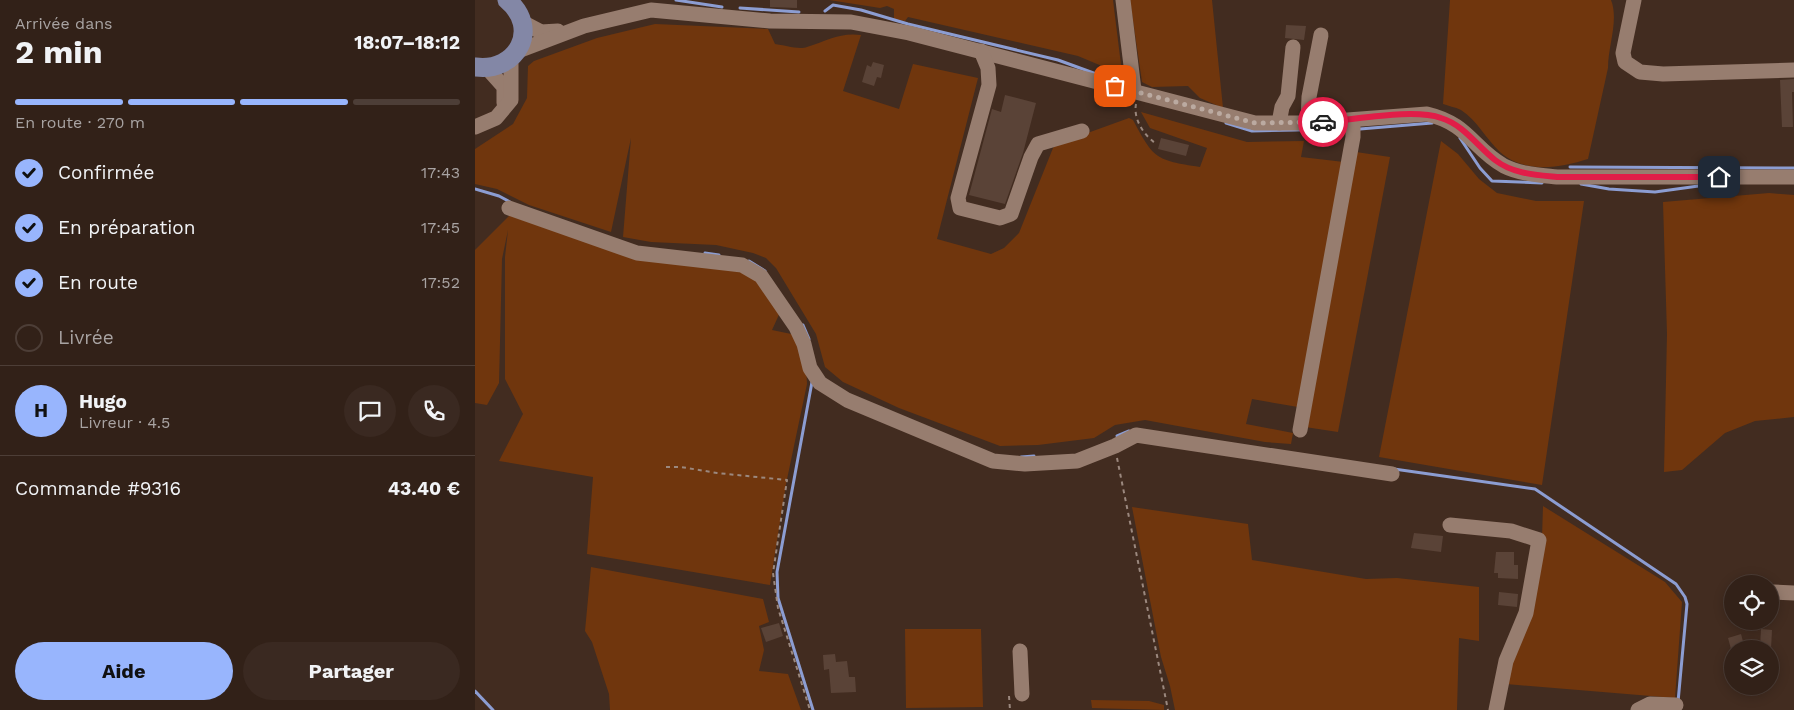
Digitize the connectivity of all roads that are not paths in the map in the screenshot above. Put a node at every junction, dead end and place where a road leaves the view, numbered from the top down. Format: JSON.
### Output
{"nodes":[{"id":1,"x":1123,"y":0,"type":"edge"},
{"id":2,"x":1634,"y":0,"type":"edge"},
{"id":3,"x":517,"y":9,"type":"edge"},
{"id":4,"x":584,"y":26,"type":"junction"},
{"id":5,"x":1321,"y":35,"type":"dead end"},
{"id":6,"x":1293,"y":47,"type":"dead end"},
{"id":7,"x":981,"y":51,"type":"junction"},
{"id":8,"x":514,"y":55,"type":"junction"},
{"id":9,"x":478,"y":67,"type":"edge"},
{"id":10,"x":1794,"y":70,"type":"edge"},
{"id":11,"x":1136,"y":91,"type":"junction"},
{"id":12,"x":500,"y":114,"type":"junction"},
{"id":13,"x":1353,"y":121,"type":"junction"},
{"id":14,"x":1279,"y":123,"type":"junction"},
{"id":15,"x":1308,"y":123,"type":"junction"},
{"id":16,"x":475,"y":127,"type":"edge"},
{"id":17,"x":1082,"y":131,"type":"dead end"},
{"id":18,"x":1794,"y":177,"type":"edge"},
{"id":19,"x":509,"y":208,"type":"dead end"},
{"id":20,"x":1300,"y":430,"type":"dead end"},
{"id":21,"x":1392,"y":474,"type":"dead end"},
{"id":22,"x":1450,"y":525,"type":"dead end"},
{"id":23,"x":1779,"y":592,"type":"edge"},
{"id":24,"x":1794,"y":593,"type":"edge"},
{"id":25,"x":1020,"y":651,"type":"dead end"},
{"id":26,"x":1016,"y":694,"type":"road end"},
{"id":27,"x":1676,"y":704,"type":"dead end"},
{"id":28,"x":1496,"y":710,"type":"edge"},
{"id":29,"x":1638,"y":710,"type":"edge"}],
"edges":[{"from":1,"to":11,"type":"street"},
{"from":2,"to":10,"type":"street"},
{"from":3,"to":4,"type":"street"},
{"from":3,"to":8,"type":"main road"},
{"from":4,"to":7,"type":"street"},
{"from":4,"to":8,"type":"street"},
{"from":5,"to":15,"type":"street"},
{"from":6,"to":14,"type":"street"},
{"from":7,"to":11,"type":"street"},
{"from":7,"to":17,"type":"street"},
{"from":8,"to":9,"type":"main road"},
{"from":8,"to":12,"type":"street"},
{"from":9,"to":12,"type":"street"},
{"from":11,"to":14,"type":"street"},
{"from":12,"to":16,"type":"street"},
{"from":13,"to":15,"type":"street"},
{"from":13,"to":18,"type":"street"},
{"from":13,"to":20,"type":"street"},
{"from":14,"to":15,"type":"street"},
{"from":19,"to":21,"type":"street"},
{"from":22,"to":28,"type":"street"},
{"from":23,"to":24,"type":"street"},
{"from":25,"to":26,"type":"street"},
{"from":27,"to":29,"type":"street"}]}
